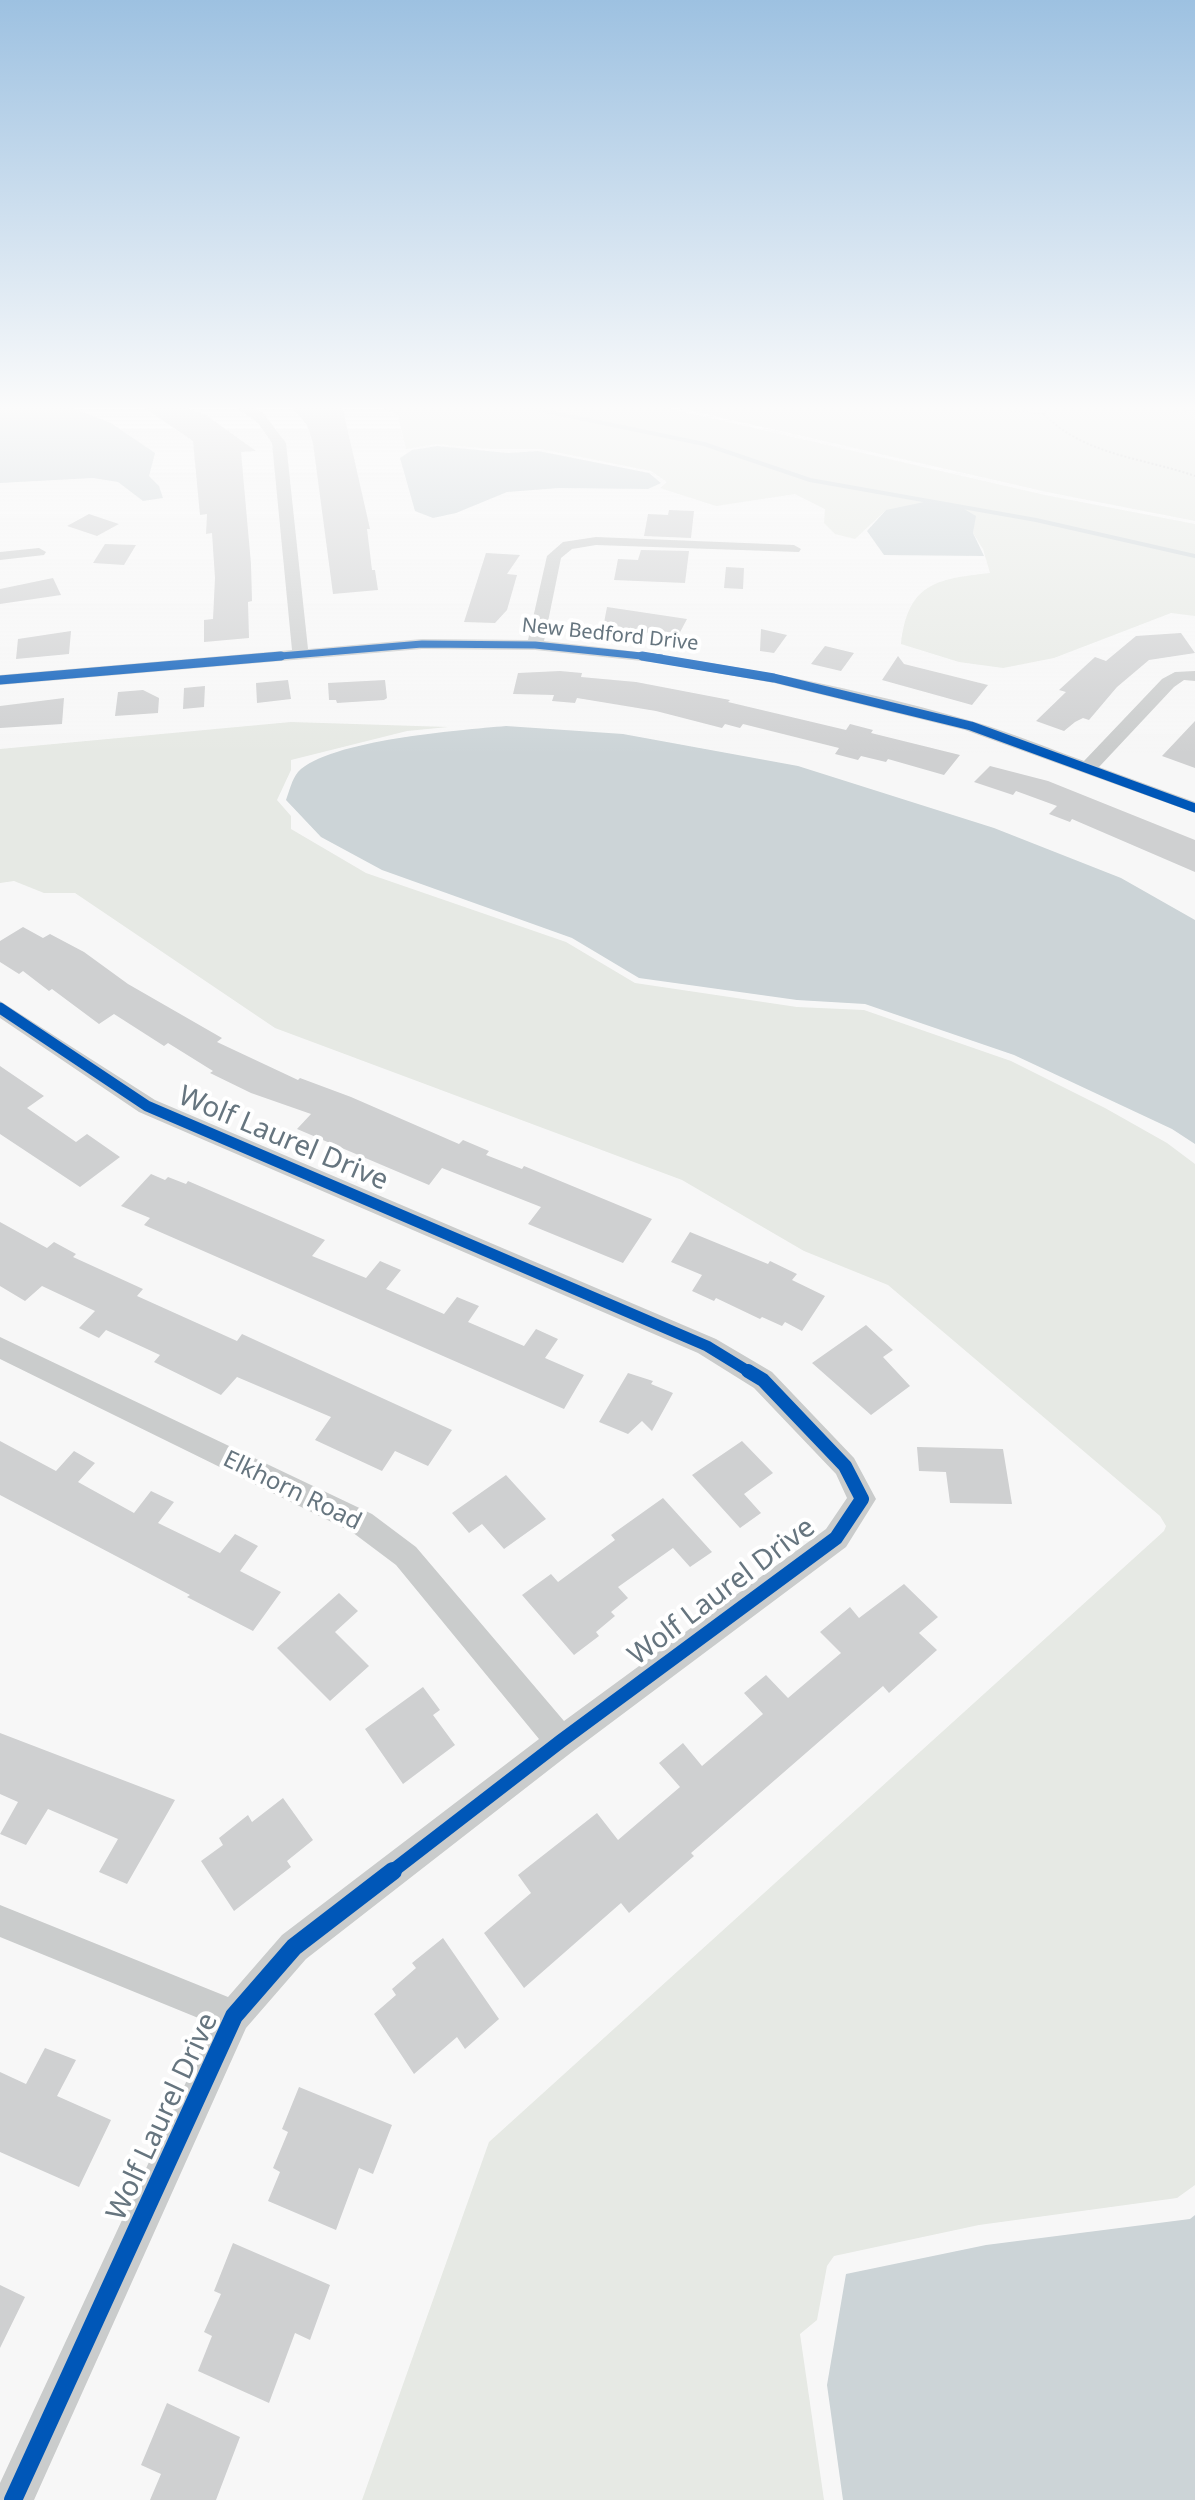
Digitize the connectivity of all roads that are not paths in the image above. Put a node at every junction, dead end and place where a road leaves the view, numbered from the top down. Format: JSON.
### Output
{"nodes":[{"id":1,"x":287,"y":522,"type":"edge"},
{"id":2,"x":794,"y":549,"type":"dead end"},
{"id":3,"x":39,"y":552,"type":"dead end"},
{"id":4,"x":0,"y":556,"type":"edge"},
{"id":5,"x":535,"y":645,"type":"junction"},
{"id":6,"x":300,"y":654,"type":"junction"},
{"id":7,"x":1195,"y":676,"type":"edge"},
{"id":8,"x":0,"y":680,"type":"edge"},
{"id":9,"x":1088,"y":768,"type":"junction"},
{"id":10,"x":1195,"y":808,"type":"edge"},
{"id":11,"x":0,"y":1008,"type":"edge"},
{"id":12,"x":0,"y":1347,"type":"edge"},
{"id":13,"x":561,"y":1741,"type":"junction"},
{"id":14,"x":0,"y":1921,"type":"edge"},
{"id":15,"x":234,"y":2016,"type":"junction"},
{"id":16,"x":13,"y":2500,"type":"edge"}],
"edges":[{"from":1,"to":6,"type":"street"},
{"from":2,"to":5,"type":"street"},
{"from":3,"to":4,"type":"street"},
{"from":5,"to":6,"type":"street","name":"New Bedford Drive"},
{"from":5,"to":9,"type":"street","name":"New Bedford Drive"},
{"from":6,"to":8,"type":"street","name":"New Bedford Drive"},
{"from":7,"to":9,"type":"street"},
{"from":9,"to":10,"type":"street","name":"New Bedford Drive"},
{"from":11,"to":13,"type":"street","name":"Wolf Laurel Drive"},
{"from":12,"to":13,"type":"street","name":"Elkhorn Road"},
{"from":13,"to":15,"type":"street","name":"Wolf Laurel Drive"},
{"from":14,"to":15,"type":"street"},
{"from":15,"to":16,"type":"street","name":"Wolf Laurel Drive"}]}
